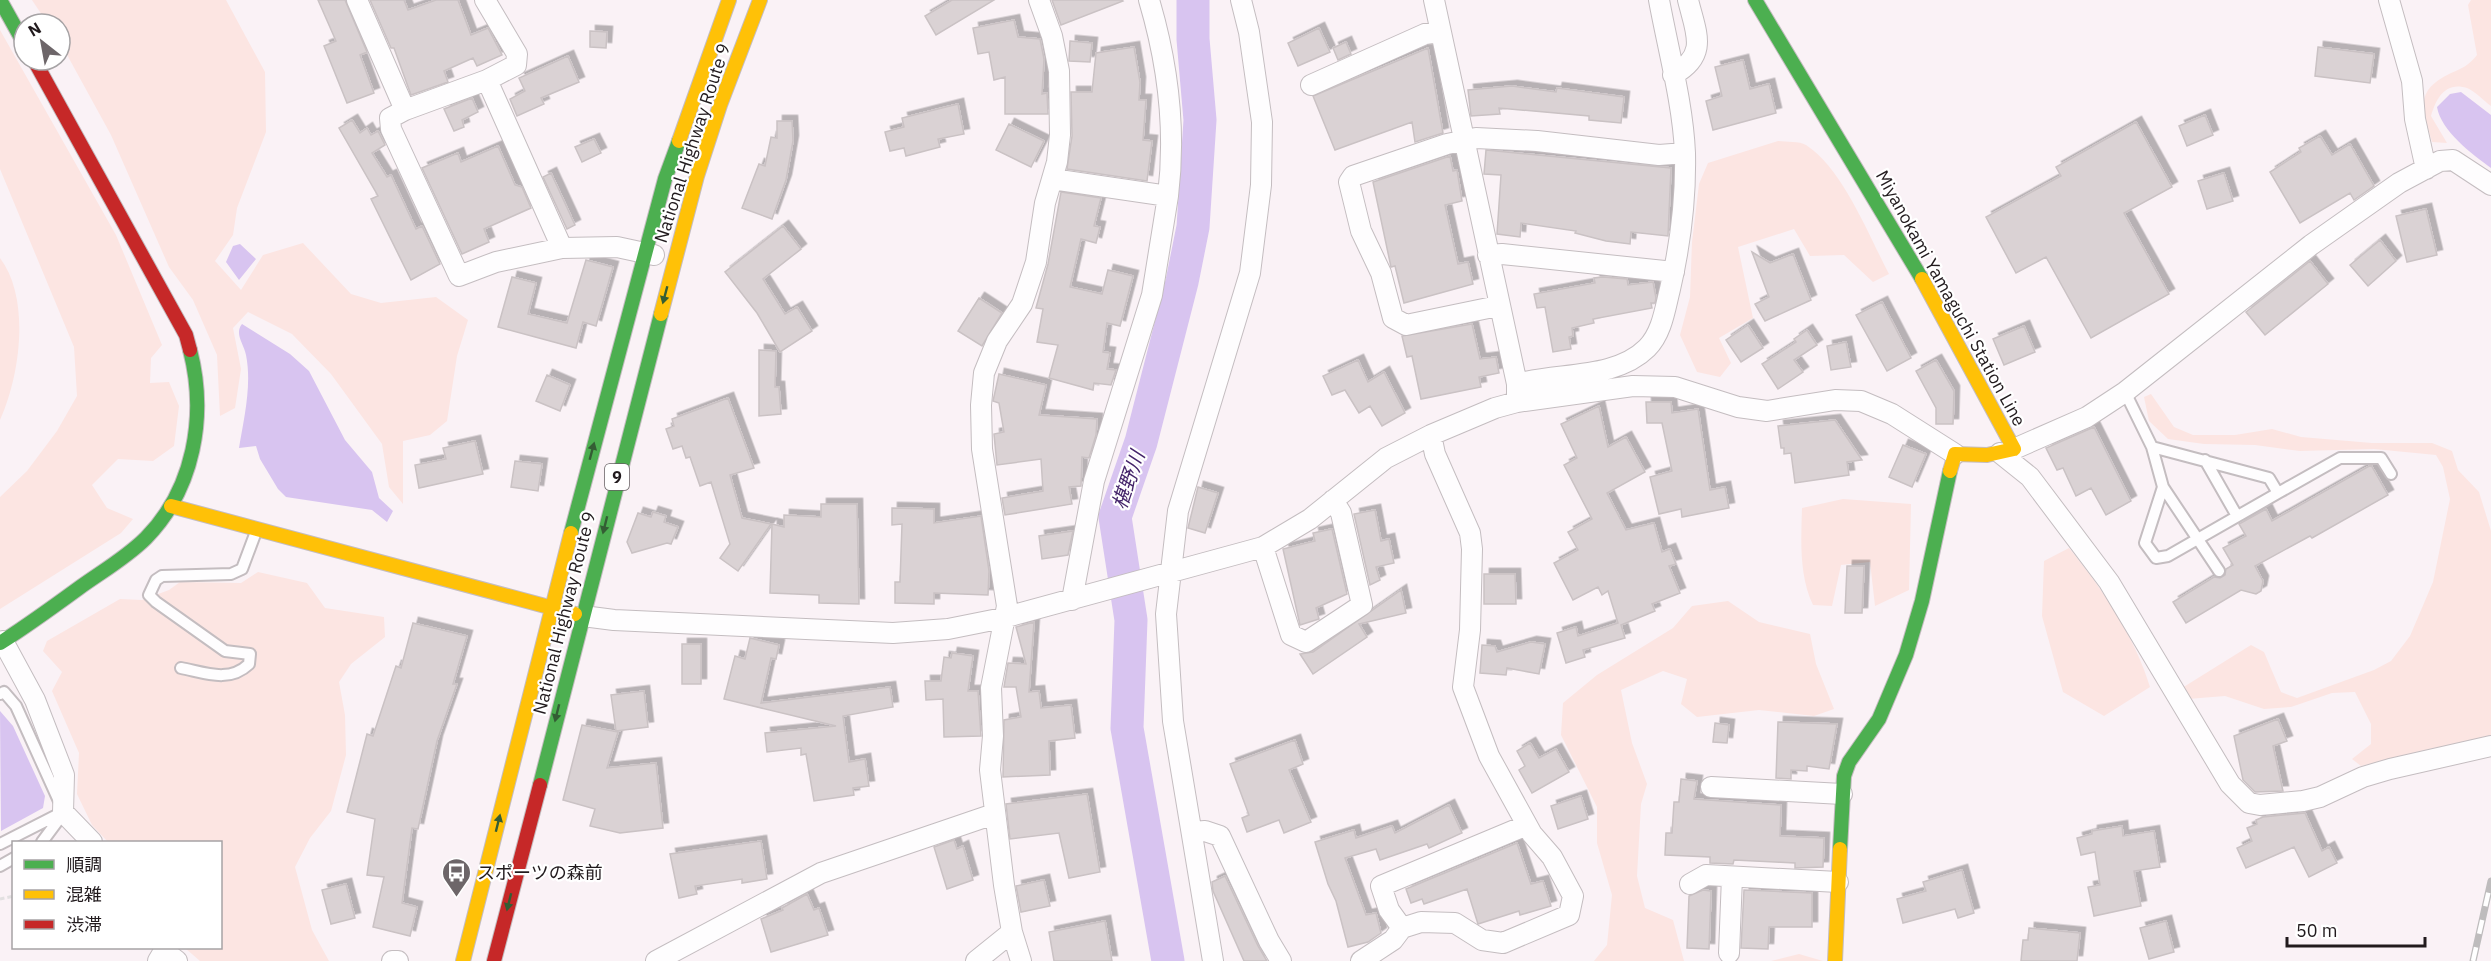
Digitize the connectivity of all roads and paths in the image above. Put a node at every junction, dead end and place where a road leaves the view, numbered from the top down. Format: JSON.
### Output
{"nodes":[{"id":1,"x":0,"y":0,"type":"edge"},
{"id":2,"x":357,"y":0,"type":"edge"},
{"id":3,"x":485,"y":0,"type":"edge"},
{"id":4,"x":729,"y":0,"type":"edge"},
{"id":5,"x":760,"y":0,"type":"edge"},
{"id":6,"x":1039,"y":0,"type":"edge"},
{"id":7,"x":1149,"y":0,"type":"edge"},
{"id":8,"x":1241,"y":0,"type":"edge"},
{"id":9,"x":1434,"y":0,"type":"edge"},
{"id":10,"x":1659,"y":0,"type":"edge"},
{"id":11,"x":1688,"y":0,"type":"edge"},
{"id":12,"x":1755,"y":0,"type":"edge"},
{"id":13,"x":2389,"y":0,"type":"edge"},
{"id":14,"x":12,"y":22,"type":"edge"},
{"id":15,"x":1439,"y":32,"type":"junction"},
{"id":16,"x":41,"y":72,"type":"edge"},
{"id":17,"x":1673,"y":75,"type":"junction"},
{"id":18,"x":487,"y":80,"type":"junction"},
{"id":19,"x":1311,"y":85,"type":"dead end"},
{"id":20,"x":405,"y":110,"type":"junction"},
{"id":21,"x":1464,"y":140,"type":"junction"},
{"id":22,"x":1685,"y":153,"type":"junction"},
{"id":23,"x":2426,"y":169,"type":"junction"},
{"id":24,"x":1052,"y":180,"type":"junction"},
{"id":25,"x":2491,"y":185,"type":"edge"},
{"id":26,"x":1168,"y":196,"type":"junction"},
{"id":27,"x":562,"y":248,"type":"junction"},
{"id":28,"x":645,"y":253,"type":"junction"},
{"id":29,"x":1488,"y":255,"type":"junction"},
{"id":30,"x":675,"y":258,"type":"junction"},
{"id":31,"x":1674,"y":272,"type":"junction"},
{"id":32,"x":1498,"y":306,"type":"junction"},
{"id":33,"x":2125,"y":392,"type":"junction"},
{"id":34,"x":1517,"y":393,"type":"junction"},
{"id":35,"x":1431,"y":435,"type":"junction"},
{"id":36,"x":2152,"y":447,"type":"junction"},
{"id":37,"x":2007,"y":451,"type":"junction"},
{"id":38,"x":1955,"y":454,"type":"junction"},
{"id":39,"x":2205,"y":460,"type":"junction"},
{"id":40,"x":2391,"y":474,"type":"dead end"},
{"id":41,"x":2163,"y":488,"type":"junction"},
{"id":42,"x":2277,"y":493,"type":"junction"},
{"id":43,"x":1333,"y":500,"type":"junction"},
{"id":44,"x":171,"y":506,"type":"junction"},
{"id":45,"x":2237,"y":516,"type":"junction"},
{"id":46,"x":257,"y":529,"type":"junction"},
{"id":47,"x":2199,"y":538,"type":"junction"},
{"id":48,"x":1263,"y":547,"type":"junction"},
{"id":49,"x":2219,"y":571,"type":"dead end"},
{"id":50,"x":1168,"y":573,"type":"junction"},
{"id":51,"x":1078,"y":599,"type":"junction"},
{"id":52,"x":554,"y":609,"type":"junction"},
{"id":53,"x":583,"y":616,"type":"junction"},
{"id":54,"x":1003,"y":618,"type":"junction"},
{"id":55,"x":2,"y":642,"type":"edge"},
{"id":56,"x":181,"y":668,"type":"dead end"},
{"id":57,"x":0,"y":694,"type":"edge"},
{"id":58,"x":2491,"y":746,"type":"edge"},
{"id":59,"x":1711,"y":787,"type":"dead end"},
{"id":60,"x":1842,"y":794,"type":"junction"},
{"id":61,"x":63,"y":812,"type":"junction"},
{"id":62,"x":994,"y":814,"type":"junction"},
{"id":63,"x":1527,"y":825,"type":"junction"},
{"id":64,"x":1193,"y":832,"type":"junction"},
{"id":65,"x":43,"y":841,"type":"edge"},
{"id":66,"x":90,"y":841,"type":"edge"},
{"id":67,"x":0,"y":844,"type":"edge"},
{"id":68,"x":1732,"y":878,"type":"junction"},
{"id":69,"x":1838,"y":882,"type":"junction"},
{"id":70,"x":1690,"y":884,"type":"dead end"},
{"id":71,"x":1402,"y":928,"type":"junction"},
{"id":72,"x":1012,"y":932,"type":"junction"},
{"id":73,"x":1730,"y":953,"type":"dead end"},
{"id":74,"x":392,"y":961,"type":"edge"},
{"id":75,"x":398,"y":961,"type":"edge"},
{"id":76,"x":463,"y":961,"type":"edge"},
{"id":77,"x":494,"y":961,"type":"edge"},
{"id":78,"x":656,"y":961,"type":"edge"},
{"id":79,"x":976,"y":961,"type":"edge"},
{"id":80,"x":1021,"y":961,"type":"edge"},
{"id":81,"x":1213,"y":961,"type":"edge"},
{"id":82,"x":1281,"y":961,"type":"edge"},
{"id":83,"x":1361,"y":961,"type":"edge"},
{"id":84,"x":1835,"y":961,"type":"edge"}],
"edges":[{"from":1,"to":14,"type":"main road"},
{"from":2,"to":20,"type":"street"},
{"from":3,"to":18,"type":"street"},
{"from":4,"to":28,"type":"main road","name":"National Highway Route 9","number":"9"},
{"from":5,"to":30,"type":"main road","name":"National Highway Route 9","number":"9"},
{"from":6,"to":24,"type":"street"},
{"from":7,"to":26,"type":"street"},
{"from":8,"to":50,"type":"street"},
{"from":9,"to":15,"type":"street"},
{"from":10,"to":17,"type":"street"},
{"from":11,"to":17,"type":"street"},
{"from":12,"to":37,"type":"main road","name":"Miyanokami Yamaguchi Station Line"},
{"from":13,"to":23,"type":"street"},
{"from":15,"to":19,"type":"street"},
{"from":15,"to":21,"type":"street"},
{"from":16,"to":44,"type":"main road"},
{"from":17,"to":22,"type":"street"},
{"from":18,"to":20,"type":"street"},
{"from":18,"to":27,"type":"street"},
{"from":20,"to":27,"type":"street"},
{"from":21,"to":22,"type":"street"},
{"from":21,"to":29,"type":"street"},
{"from":21,"to":32,"type":"street"},
{"from":22,"to":31,"type":"street"},
{"from":23,"to":25,"type":"street"},
{"from":23,"to":33,"type":"street"},
{"from":24,"to":26,"type":"street"},
{"from":24,"to":54,"type":"street"},
{"from":26,"to":51,"type":"street"},
{"from":27,"to":28,"type":"street"},
{"from":28,"to":30,"type":"street"},
{"from":52,"to":28,"type":"main road","name":"National Highway Route 9","number":"9","one_way":true},
{"from":29,"to":31,"type":"street"},
{"from":29,"to":32,"type":"street"},
{"from":30,"to":53,"type":"main road","name":"National Highway Route 9","number":"9","one_way":true},
{"from":31,"to":34,"type":"street"},
{"from":32,"to":34,"type":"street"},
{"from":33,"to":36,"type":"lane"},
{"from":33,"to":37,"type":"street"},
{"from":34,"to":35,"type":"street"},
{"from":34,"to":38,"type":"street"},
{"from":35,"to":43,"type":"street"},
{"from":35,"to":63,"type":"street"},
{"from":36,"to":39,"type":"lane"},
{"from":36,"to":41,"type":"lane"},
{"from":37,"to":38,"type":"main road","name":"Miyanokami Yamaguchi Station Line"},
{"from":37,"to":58,"type":"street"},
{"from":38,"to":60,"type":"main road"},
{"from":39,"to":42,"type":"lane"},
{"from":39,"to":45,"type":"lane"},
{"from":40,"to":42,"type":"lane"},
{"from":41,"to":47,"type":"lane"},
{"from":41,"to":47,"type":"lane"},
{"from":42,"to":45,"type":"lane"},
{"from":43,"to":48,"type":"street"},
{"from":43,"to":48,"type":"street"},
{"from":44,"to":46,"type":"main road"},
{"from":44,"to":55,"type":"main road"},
{"from":45,"to":47,"type":"lane"},
{"from":46,"to":52,"type":"main road"},
{"from":46,"to":56,"type":"lane"},
{"from":47,"to":49,"type":"lane"},
{"from":48,"to":50,"type":"street"},
{"from":50,"to":51,"type":"street"},
{"from":50,"to":64,"type":"street"},
{"from":51,"to":54,"type":"street"},
{"from":52,"to":53,"type":"main road"},
{"from":76,"to":52,"type":"main road","name":"National Highway Route 9","number":"9","one_way":true},
{"from":53,"to":54,"type":"street"},
{"from":53,"to":77,"type":"main road","name":"National Highway Route 9","number":"9","one_way":true},
{"from":54,"to":62,"type":"street"},
{"from":55,"to":61,"type":"street"},
{"from":57,"to":61,"type":"lane"},
{"from":59,"to":60,"type":"street"},
{"from":60,"to":69,"type":"main road"},
{"from":61,"to":65,"type":"lane"},
{"from":61,"to":66,"type":"street"},
{"from":61,"to":67,"type":"lane"},
{"from":62,"to":72,"type":"street"},
{"from":62,"to":78,"type":"street"},
{"from":63,"to":71,"type":"street"},
{"from":63,"to":71,"type":"street"},
{"from":64,"to":81,"type":"street"},
{"from":64,"to":82,"type":"street"},
{"from":68,"to":69,"type":"street"},
{"from":68,"to":70,"type":"street"},
{"from":68,"to":73,"type":"street"},
{"from":69,"to":84,"type":"main road"},
{"from":71,"to":83,"type":"street"},
{"from":72,"to":79,"type":"street"},
{"from":72,"to":80,"type":"street"},
{"from":74,"to":75,"type":"street"}]}
